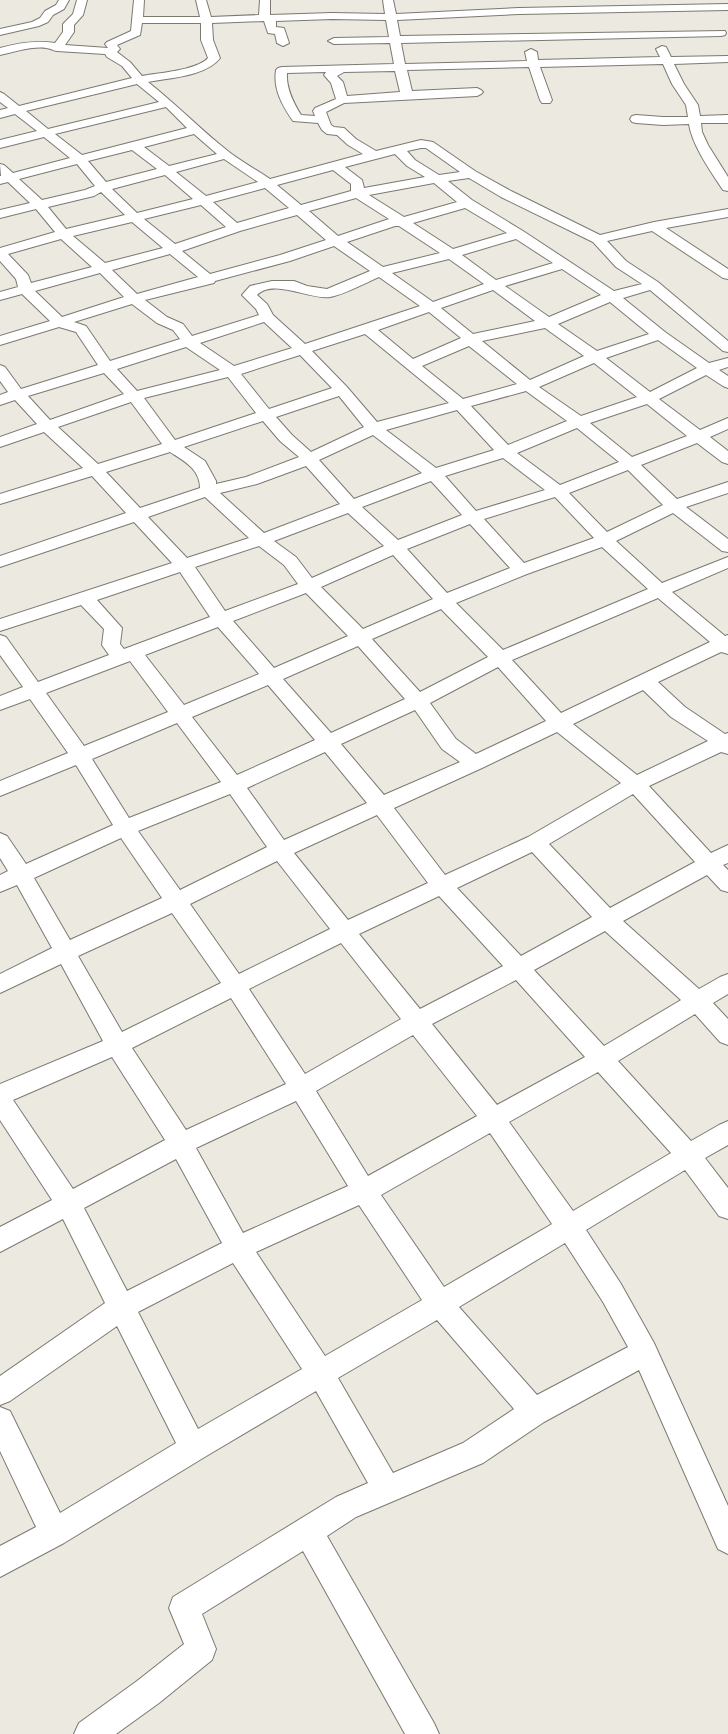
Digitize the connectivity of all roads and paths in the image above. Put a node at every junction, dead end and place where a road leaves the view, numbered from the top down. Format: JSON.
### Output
{"nodes":[{"id":1,"x":64,"y":0,"type":"edge"},
{"id":2,"x":82,"y":0,"type":"edge"},
{"id":3,"x":139,"y":0,"type":"edge"},
{"id":4,"x":201,"y":0,"type":"edge"},
{"id":5,"x":265,"y":0,"type":"edge"},
{"id":6,"x":388,"y":0,"type":"edge"},
{"id":7,"x":453,"y":0,"type":"edge"},
{"id":8,"x":645,"y":4,"type":"edge"},
{"id":9,"x":709,"y":4,"type":"edge"},
{"id":10,"x":580,"y":5,"type":"edge"},
{"id":11,"x":728,"y":7,"type":"edge"},
{"id":12,"x":331,"y":10,"type":"junction"},
{"id":13,"x":519,"y":11,"type":"junction"},
{"id":14,"x":392,"y":17,"type":"junction"},
{"id":15,"x":264,"y":18,"type":"junction"},
{"id":16,"x":137,"y":20,"type":"junction"},
{"id":17,"x":206,"y":20,"type":"junction"},
{"id":18,"x":456,"y":27,"type":"junction"},
{"id":19,"x":2,"y":29,"type":"edge"},
{"id":20,"x":656,"y":34,"type":"junction"},
{"id":21,"x":590,"y":36,"type":"junction"},
{"id":22,"x":528,"y":37,"type":"junction"},
{"id":23,"x":334,"y":41,"type":"junction"},
{"id":24,"x":395,"y":41,"type":"junction"},
{"id":25,"x":283,"y":43,"type":"dead end"},
{"id":26,"x":58,"y":48,"type":"junction"},
{"id":27,"x":111,"y":51,"type":"junction"},
{"id":28,"x":0,"y":52,"type":"edge"},
{"id":29,"x":728,"y":59,"type":"edge"},
{"id":30,"x":667,"y":60,"type":"junction"},
{"id":31,"x":598,"y":61,"type":"junction"},
{"id":32,"x":533,"y":64,"type":"junction"},
{"id":33,"x":400,"y":67,"type":"junction"},
{"id":34,"x":341,"y":69,"type":"junction"},
{"id":35,"x":469,"y":74,"type":"junction"},
{"id":36,"x":139,"y":80,"type":"junction"},
{"id":37,"x":407,"y":95,"type":"junction"},
{"id":38,"x":0,"y":96,"type":"edge"},
{"id":39,"x":342,"y":100,"type":"junction"},
{"id":40,"x":546,"y":100,"type":"dead end"},
{"id":41,"x":168,"y":103,"type":"junction"},
{"id":42,"x":17,"y":110,"type":"junction"},
{"id":43,"x":0,"y":114,"type":"edge"},
{"id":44,"x":728,"y":119,"type":"edge"},
{"id":45,"x":323,"y":120,"type":"junction"},
{"id":46,"x":636,"y":120,"type":"dead end"},
{"id":47,"x":694,"y":120,"type":"junction"},
{"id":48,"x":196,"y":130,"type":"junction"},
{"id":49,"x":46,"y":133,"type":"junction"},
{"id":50,"x":0,"y":144,"type":"edge"},
{"id":51,"x":136,"y":147,"type":"junction"},
{"id":52,"x":398,"y":149,"type":"junction"},
{"id":53,"x":226,"y":155,"type":"junction"},
{"id":54,"x":373,"y":155,"type":"junction"},
{"id":55,"x":81,"y":161,"type":"junction"},
{"id":56,"x":336,"y":166,"type":"junction"},
{"id":57,"x":168,"y":172,"type":"junction"},
{"id":58,"x":471,"y":174,"type":"junction"},
{"id":59,"x":4,"y":175,"type":"edge"},
{"id":60,"x":437,"y":179,"type":"junction"},
{"id":61,"x":267,"y":183,"type":"junction"},
{"id":62,"x":727,"y":185,"type":"edge"},
{"id":63,"x":103,"y":187,"type":"junction"},
{"id":64,"x":358,"y":193,"type":"junction"},
{"id":65,"x":203,"y":201,"type":"junction"},
{"id":66,"x":467,"y":203,"type":"junction"},
{"id":67,"x":39,"y":204,"type":"junction"},
{"id":68,"x":300,"y":211,"type":"junction"},
{"id":69,"x":728,"y":213,"type":"edge"},
{"id":70,"x":0,"y":214,"type":"edge"},
{"id":71,"x":135,"y":218,"type":"junction"},
{"id":72,"x":402,"y":222,"type":"junction"},
{"id":73,"x":654,"y":226,"type":"junction"},
{"id":74,"x":235,"y":228,"type":"junction"},
{"id":75,"x":63,"y":234,"type":"junction"},
{"id":76,"x":518,"y":234,"type":"junction"},
{"id":77,"x":598,"y":239,"type":"junction"},
{"id":78,"x":336,"y":241,"type":"junction"},
{"id":79,"x":174,"y":249,"type":"junction"},
{"id":80,"x":0,"y":252,"type":"edge"},
{"id":81,"x":451,"y":254,"type":"junction"},
{"id":82,"x":564,"y":264,"type":"junction"},
{"id":83,"x":102,"y":268,"type":"junction"},
{"id":84,"x":380,"y":272,"type":"junction"},
{"id":85,"x":728,"y":275,"type":"edge"},
{"id":86,"x":209,"y":280,"type":"junction"},
{"id":87,"x":494,"y":285,"type":"junction"},
{"id":88,"x":653,"y":285,"type":"junction"},
{"id":89,"x":25,"y":289,"type":"junction"},
{"id":90,"x":0,"y":296,"type":"edge"},
{"id":91,"x":612,"y":296,"type":"junction"},
{"id":92,"x":134,"y":299,"type":"junction"},
{"id":93,"x":431,"y":307,"type":"junction"},
{"id":94,"x":267,"y":317,"type":"junction"},
{"id":95,"x":60,"y":323,"type":"junction"},
{"id":96,"x":547,"y":323,"type":"junction"},
{"id":97,"x":367,"y":329,"type":"junction"},
{"id":98,"x":660,"y":335,"type":"junction"},
{"id":99,"x":472,"y":339,"type":"junction"},
{"id":100,"x":0,"y":341,"type":"edge"},
{"id":101,"x":189,"y":342,"type":"junction"},
{"id":102,"x":728,"y":348,"type":"edge"},
{"id":103,"x":302,"y":349,"type":"junction"},
{"id":104,"x":595,"y":357,"type":"junction"},
{"id":105,"x":728,"y":362,"type":"edge"},
{"id":106,"x":411,"y":365,"type":"junction"},
{"id":107,"x":107,"y":367,"type":"junction"},
{"id":108,"x":708,"y":368,"type":"junction"},
{"id":109,"x":0,"y":370,"type":"edge"},
{"id":110,"x":232,"y":372,"type":"junction"},
{"id":111,"x":728,"y":383,"type":"edge"},
{"id":112,"x":528,"y":386,"type":"junction"},
{"id":113,"x":342,"y":390,"type":"junction"},
{"id":114,"x":134,"y":396,"type":"junction"},
{"id":115,"x":9,"y":397,"type":"edge"},
{"id":116,"x":648,"y":398,"type":"junction"},
{"id":117,"x":460,"y":404,"type":"junction"},
{"id":118,"x":265,"y":414,"type":"junction"},
{"id":119,"x":579,"y":422,"type":"junction"},
{"id":120,"x":728,"y":423,"type":"edge"},
{"id":121,"x":47,"y":426,"type":"junction"},
{"id":122,"x":374,"y":428,"type":"junction"},
{"id":123,"x":698,"y":437,"type":"junction"},
{"id":124,"x":0,"y":442,"type":"edge"},
{"id":125,"x":172,"y":446,"type":"junction"},
{"id":126,"x":505,"y":452,"type":"junction"},
{"id":127,"x":309,"y":459,"type":"junction"},
{"id":128,"x":728,"y":459,"type":"edge"},
{"id":129,"x":629,"y":462,"type":"junction"},
{"id":130,"x":95,"y":470,"type":"junction"},
{"id":131,"x":434,"y":474,"type":"junction"},
{"id":132,"x":728,"y":487,"type":"edge"},
{"id":133,"x":208,"y":491,"type":"junction"},
{"id":134,"x":558,"y":491,"type":"junction"},
{"id":135,"x":0,"y":499,"type":"edge"},
{"id":136,"x":351,"y":506,"type":"junction"},
{"id":137,"x":674,"y":506,"type":"junction"},
{"id":138,"x":138,"y":515,"type":"junction"},
{"id":139,"x":473,"y":517,"type":"junction"},
{"id":140,"x":261,"y":540,"type":"junction"},
{"id":141,"x":605,"y":540,"type":"junction"},
{"id":142,"x":728,"y":547,"type":"edge"},
{"id":143,"x":396,"y":548,"type":"junction"},
{"id":144,"x":0,"y":562,"type":"edge"},
{"id":145,"x":728,"y":562,"type":"edge"},
{"id":146,"x":184,"y":565,"type":"junction"},
{"id":147,"x":521,"y":570,"type":"junction"},
{"id":148,"x":310,"y":586,"type":"junction"},
{"id":149,"x":659,"y":590,"type":"junction"},
{"id":150,"x":85,"y":598,"type":"junction"},
{"id":151,"x":444,"y":601,"type":"junction"},
{"id":152,"x":221,"y":619,"type":"junction"},
{"id":153,"x":0,"y":626,"type":"edge"},
{"id":154,"x":361,"y":638,"type":"junction"},
{"id":155,"x":0,"y":641,"type":"edge"},
{"id":156,"x":726,"y":644,"type":"edge"},
{"id":157,"x":127,"y":655,"type":"junction"},
{"id":158,"x":500,"y":658,"type":"junction"},
{"id":159,"x":270,"y":677,"type":"junction"},
{"id":160,"x":645,"y":681,"type":"junction"},
{"id":161,"x":34,"y":689,"type":"junction"},
{"id":162,"x":418,"y":701,"type":"junction"},
{"id":163,"x":0,"y":703,"type":"edge"},
{"id":164,"x":181,"y":715,"type":"junction"},
{"id":165,"x":559,"y":723,"type":"junction"},
{"id":166,"x":328,"y":742,"type":"junction"},
{"id":167,"x":726,"y":743,"type":"edge"},
{"id":168,"x":81,"y":757,"type":"junction"},
{"id":169,"x":475,"y":763,"type":"junction"},
{"id":170,"x":635,"y":784,"type":"junction"},
{"id":171,"x":234,"y":785,"type":"junction"},
{"id":172,"x":0,"y":789,"type":"edge"},
{"id":173,"x":381,"y":806,"type":"junction"},
{"id":174,"x":125,"y":828,"type":"junction"},
{"id":175,"x":0,"y":841,"type":"edge"},
{"id":176,"x":535,"y":842,"type":"junction"},
{"id":177,"x":280,"y":850,"type":"junction"},
{"id":178,"x":718,"y":859,"type":"edge"},
{"id":179,"x":11,"y":880,"type":"edge"},
{"id":180,"x":728,"y":884,"type":"edge"},
{"id":181,"x":442,"y":886,"type":"junction"},
{"id":182,"x":175,"y":902,"type":"junction"},
{"id":183,"x":608,"y":920,"type":"junction"},
{"id":184,"x":345,"y":931,"type":"junction"},
{"id":185,"x":65,"y":952,"type":"junction"},
{"id":186,"x":519,"y":968,"type":"junction"},
{"id":187,"x":728,"y":983,"type":"edge"},
{"id":188,"x":0,"y":984,"type":"edge"},
{"id":189,"x":235,"y":986,"type":"junction"},
{"id":190,"x":698,"y":1002,"type":"junction"},
{"id":191,"x":416,"y":1022,"type":"junction"},
{"id":192,"x":728,"y":1035,"type":"edge"},
{"id":193,"x":117,"y":1045,"type":"junction"},
{"id":194,"x":601,"y":1059,"type":"junction"},
{"id":195,"x":301,"y":1088,"type":"junction"},
{"id":196,"x":0,"y":1095,"type":"edge"},
{"id":197,"x":0,"y":1100,"type":"edge"},
{"id":198,"x":494,"y":1118,"type":"junction"},
{"id":199,"x":728,"y":1132,"type":"edge"},
{"id":200,"x":181,"y":1144,"type":"junction"},
{"id":201,"x":689,"y":1156,"type":"junction"},
{"id":202,"x":364,"y":1191,"type":"junction"},
{"id":203,"x":68,"y":1203,"type":"junction"},
{"id":204,"x":728,"y":1208,"type":"edge"},
{"id":205,"x":569,"y":1227,"type":"junction"},
{"id":206,"x":0,"y":1240,"type":"edge"},
{"id":207,"x":238,"y":1248,"type":"junction"},
{"id":208,"x":440,"y":1304,"type":"junction"},
{"id":209,"x":122,"y":1307,"type":"junction"},
{"id":210,"x":645,"y":1352,"type":"junction"},
{"id":211,"x":321,"y":1374,"type":"junction"},
{"id":212,"x":0,"y":1392,"type":"edge"},
{"id":213,"x":534,"y":1412,"type":"junction"},
{"id":214,"x":0,"y":1421,"type":"edge"},
{"id":215,"x":193,"y":1448,"type":"junction"},
{"id":216,"x":387,"y":1489,"type":"junction"},
{"id":217,"x":308,"y":1532,"type":"junction"},
{"id":218,"x":54,"y":1533,"type":"junction"},
{"id":219,"x":728,"y":1539,"type":"edge"},
{"id":220,"x":0,"y":1562,"type":"edge"},
{"id":221,"x":90,"y":1734,"type":"edge"},
{"id":222,"x":424,"y":1734,"type":"edge"}],
"edges":[{"from":1,"to":19,"type":"street"},
{"from":2,"to":26,"type":"street"},
{"from":3,"to":16,"type":"street"},
{"from":4,"to":17,"type":"street"},
{"from":5,"to":15,"type":"street"},
{"from":6,"to":14,"type":"street"},
{"from":7,"to":18,"type":"street"},
{"from":8,"to":9,"type":"street"},
{"from":8,"to":10,"type":"street"},
{"from":8,"to":20,"type":"street"},
{"from":9,"to":11,"type":"street"},
{"from":9,"to":20,"type":"street"},
{"from":10,"to":13,"type":"street"},
{"from":10,"to":21,"type":"street"},
{"from":12,"to":14,"type":"street"},
{"from":12,"to":15,"type":"street"},
{"from":12,"to":23,"type":"street"},
{"from":13,"to":18,"type":"street"},
{"from":13,"to":22,"type":"street"},
{"from":14,"to":18,"type":"street"},
{"from":14,"to":24,"type":"street"},
{"from":15,"to":17,"type":"street"},
{"from":15,"to":25,"type":"street"},
{"from":16,"to":17,"type":"street"},
{"from":16,"to":27,"type":"street"},
{"from":17,"to":36,"type":"street"},
{"from":18,"to":22,"type":"street"},
{"from":18,"to":24,"type":"street"},
{"from":18,"to":35,"type":"street"},
{"from":20,"to":21,"type":"street"},
{"from":20,"to":30,"type":"street"},
{"from":21,"to":22,"type":"street"},
{"from":21,"to":31,"type":"street"},
{"from":22,"to":32,"type":"street"},
{"from":23,"to":24,"type":"street"},
{"from":23,"to":34,"type":"street"},
{"from":24,"to":33,"type":"street"},
{"from":26,"to":27,"type":"street"},
{"from":26,"to":28,"type":"street"},
{"from":27,"to":36,"type":"street"},
{"from":29,"to":30,"type":"street"},
{"from":30,"to":31,"type":"street"},
{"from":30,"to":47,"type":"street"},
{"from":31,"to":32,"type":"street"},
{"from":32,"to":35,"type":"street"},
{"from":32,"to":40,"type":"street"},
{"from":33,"to":34,"type":"street"},
{"from":33,"to":35,"type":"street"},
{"from":33,"to":37,"type":"street"},
{"from":34,"to":39,"type":"street"},
{"from":34,"to":45,"type":"street"},
{"from":35,"to":37,"type":"street"},
{"from":36,"to":41,"type":"street"},
{"from":36,"to":42,"type":"street"},
{"from":37,"to":39,"type":"street"},
{"from":38,"to":42,"type":"street"},
{"from":39,"to":45,"type":"street"},
{"from":41,"to":48,"type":"street"},
{"from":41,"to":49,"type":"street"},
{"from":42,"to":43,"type":"street"},
{"from":42,"to":49,"type":"street"},
{"from":44,"to":47,"type":"street"},
{"from":45,"to":54,"type":"street"},
{"from":46,"to":47,"type":"street"},
{"from":47,"to":62,"type":"street"},
{"from":48,"to":51,"type":"street"},
{"from":48,"to":53,"type":"street"},
{"from":49,"to":50,"type":"street"},
{"from":49,"to":55,"type":"street"},
{"from":51,"to":55,"type":"street"},
{"from":51,"to":57,"type":"street"},
{"from":52,"to":54,"type":"street"},
{"from":52,"to":58,"type":"street"},
{"from":52,"to":60,"type":"street"},
{"from":53,"to":57,"type":"street"},
{"from":53,"to":61,"type":"street"},
{"from":54,"to":56,"type":"street"},
{"from":55,"to":59,"type":"street"},
{"from":55,"to":63,"type":"street"},
{"from":56,"to":61,"type":"street"},
{"from":56,"to":64,"type":"street"},
{"from":57,"to":63,"type":"street"},
{"from":57,"to":65,"type":"street"},
{"from":58,"to":60,"type":"street"},
{"from":58,"to":77,"type":"street"},
{"from":59,"to":67,"type":"street"},
{"from":60,"to":64,"type":"street"},
{"from":60,"to":66,"type":"street"},
{"from":61,"to":65,"type":"street"},
{"from":61,"to":68,"type":"street"},
{"from":63,"to":67,"type":"street"},
{"from":63,"to":71,"type":"street"},
{"from":64,"to":68,"type":"street"},
{"from":64,"to":72,"type":"street"},
{"from":65,"to":71,"type":"street"},
{"from":65,"to":74,"type":"street"},
{"from":66,"to":72,"type":"street"},
{"from":66,"to":76,"type":"street"},
{"from":67,"to":70,"type":"street"},
{"from":67,"to":75,"type":"street"},
{"from":68,"to":74,"type":"street"},
{"from":68,"to":78,"type":"street"},
{"from":69,"to":73,"type":"street"},
{"from":71,"to":75,"type":"street"},
{"from":71,"to":79,"type":"street"},
{"from":72,"to":78,"type":"street"},
{"from":72,"to":81,"type":"street"},
{"from":73,"to":77,"type":"street"},
{"from":73,"to":85,"type":"street"},
{"from":74,"to":79,"type":"street"},
{"from":75,"to":80,"type":"street"},
{"from":75,"to":83,"type":"street"},
{"from":76,"to":81,"type":"street"},
{"from":76,"to":82,"type":"street"},
{"from":77,"to":88,"type":"street"},
{"from":78,"to":84,"type":"street"},
{"from":78,"to":86,"type":"street"},
{"from":79,"to":83,"type":"street"},
{"from":79,"to":86,"type":"street"},
{"from":80,"to":89,"type":"street"},
{"from":81,"to":84,"type":"street"},
{"from":81,"to":87,"type":"street"},
{"from":82,"to":87,"type":"street"},
{"from":82,"to":91,"type":"street"},
{"from":83,"to":89,"type":"street"},
{"from":83,"to":92,"type":"street"},
{"from":84,"to":93,"type":"street"},
{"from":84,"to":94,"type":"street"},
{"from":86,"to":92,"type":"street"},
{"from":87,"to":93,"type":"street"},
{"from":87,"to":96,"type":"street"},
{"from":88,"to":91,"type":"street"},
{"from":88,"to":102,"type":"street"},
{"from":89,"to":90,"type":"street"},
{"from":89,"to":95,"type":"street"},
{"from":91,"to":96,"type":"street"},
{"from":91,"to":98,"type":"street"},
{"from":92,"to":95,"type":"street"},
{"from":92,"to":101,"type":"street"},
{"from":93,"to":97,"type":"street"},
{"from":93,"to":99,"type":"street"},
{"from":94,"to":101,"type":"street"},
{"from":94,"to":103,"type":"street"},
{"from":95,"to":100,"type":"street"},
{"from":95,"to":107,"type":"street"},
{"from":96,"to":99,"type":"street"},
{"from":96,"to":104,"type":"street"},
{"from":97,"to":103,"type":"street"},
{"from":97,"to":106,"type":"street"},
{"from":98,"to":104,"type":"street"},
{"from":98,"to":108,"type":"street"},
{"from":99,"to":106,"type":"street"},
{"from":99,"to":112,"type":"street"},
{"from":101,"to":107,"type":"street"},
{"from":101,"to":110,"type":"street"},
{"from":103,"to":110,"type":"street"},
{"from":103,"to":113,"type":"street"},
{"from":104,"to":112,"type":"street"},
{"from":104,"to":116,"type":"street"},
{"from":105,"to":108,"type":"street"},
{"from":106,"to":117,"type":"street"},
{"from":107,"to":114,"type":"street"},
{"from":107,"to":115,"type":"street"},
{"from":108,"to":111,"type":"street"},
{"from":108,"to":116,"type":"street"},
{"from":109,"to":115,"type":"street"},
{"from":110,"to":114,"type":"street"},
{"from":110,"to":118,"type":"street"},
{"from":112,"to":117,"type":"street"},
{"from":112,"to":119,"type":"street"},
{"from":113,"to":118,"type":"street"},
{"from":113,"to":122,"type":"street"},
{"from":114,"to":121,"type":"street"},
{"from":114,"to":125,"type":"street"},
{"from":115,"to":121,"type":"street"},
{"from":116,"to":119,"type":"street"},
{"from":116,"to":123,"type":"street"},
{"from":117,"to":122,"type":"street"},
{"from":117,"to":126,"type":"street"},
{"from":118,"to":125,"type":"street"},
{"from":118,"to":127,"type":"street"},
{"from":119,"to":126,"type":"street"},
{"from":119,"to":129,"type":"street"},
{"from":120,"to":123,"type":"street"},
{"from":121,"to":124,"type":"street"},
{"from":121,"to":130,"type":"street"},
{"from":122,"to":127,"type":"street"},
{"from":122,"to":131,"type":"street"},
{"from":123,"to":128,"type":"street"},
{"from":123,"to":129,"type":"street"},
{"from":125,"to":130,"type":"street"},
{"from":125,"to":133,"type":"street"},
{"from":126,"to":131,"type":"street"},
{"from":126,"to":134,"type":"street"},
{"from":127,"to":133,"type":"street"},
{"from":127,"to":136,"type":"street"},
{"from":129,"to":134,"type":"street"},
{"from":129,"to":137,"type":"street"},
{"from":130,"to":135,"type":"street"},
{"from":130,"to":138,"type":"street"},
{"from":131,"to":136,"type":"street"},
{"from":131,"to":139,"type":"street"},
{"from":132,"to":137,"type":"street"},
{"from":133,"to":138,"type":"street"},
{"from":133,"to":140,"type":"street"},
{"from":134,"to":139,"type":"street"},
{"from":134,"to":141,"type":"street"},
{"from":136,"to":140,"type":"street"},
{"from":136,"to":143,"type":"street"},
{"from":137,"to":141,"type":"street"},
{"from":137,"to":142,"type":"street"},
{"from":138,"to":144,"type":"street"},
{"from":138,"to":146,"type":"street"},
{"from":139,"to":143,"type":"street"},
{"from":139,"to":147,"type":"street"},
{"from":140,"to":146,"type":"street"},
{"from":140,"to":148,"type":"street"},
{"from":141,"to":147,"type":"street"},
{"from":141,"to":149,"type":"street"},
{"from":143,"to":148,"type":"street"},
{"from":143,"to":151,"type":"street"},
{"from":145,"to":149,"type":"street"},
{"from":146,"to":150,"type":"street"},
{"from":146,"to":152,"type":"street"},
{"from":147,"to":151,"type":"street"},
{"from":148,"to":152,"type":"street"},
{"from":148,"to":154,"type":"street"},
{"from":149,"to":156,"type":"street"},
{"from":149,"to":158,"type":"street"},
{"from":150,"to":153,"type":"street"},
{"from":150,"to":157,"type":"street"},
{"from":151,"to":154,"type":"street"},
{"from":151,"to":158,"type":"street"},
{"from":152,"to":157,"type":"street"},
{"from":152,"to":159,"type":"street"},
{"from":154,"to":159,"type":"street"},
{"from":154,"to":162,"type":"street"},
{"from":155,"to":161,"type":"street"},
{"from":156,"to":160,"type":"street"},
{"from":157,"to":161,"type":"street"},
{"from":157,"to":164,"type":"street"},
{"from":158,"to":162,"type":"street"},
{"from":158,"to":165,"type":"street"},
{"from":159,"to":164,"type":"street"},
{"from":159,"to":166,"type":"street"},
{"from":160,"to":165,"type":"street"},
{"from":160,"to":167,"type":"street"},
{"from":161,"to":163,"type":"street"},
{"from":161,"to":168,"type":"street"},
{"from":162,"to":166,"type":"street"},
{"from":162,"to":169,"type":"street"},
{"from":164,"to":168,"type":"street"},
{"from":164,"to":171,"type":"street"},
{"from":165,"to":169,"type":"street"},
{"from":165,"to":170,"type":"street"},
{"from":166,"to":171,"type":"street"},
{"from":166,"to":173,"type":"street"},
{"from":167,"to":170,"type":"street"},
{"from":168,"to":172,"type":"street"},
{"from":168,"to":174,"type":"street"},
{"from":169,"to":173,"type":"street"},
{"from":170,"to":176,"type":"street"},
{"from":170,"to":178,"type":"street"},
{"from":171,"to":174,"type":"street"},
{"from":171,"to":177,"type":"street"},
{"from":173,"to":177,"type":"street"},
{"from":173,"to":181,"type":"street"},
{"from":174,"to":179,"type":"street"},
{"from":174,"to":182,"type":"street"},
{"from":175,"to":179,"type":"street"},
{"from":176,"to":181,"type":"street"},
{"from":176,"to":183,"type":"street"},
{"from":177,"to":182,"type":"street"},
{"from":177,"to":184,"type":"street"},
{"from":178,"to":180,"type":"street"},
{"from":178,"to":183,"type":"street"},
{"from":179,"to":185,"type":"street"},
{"from":181,"to":184,"type":"street"},
{"from":181,"to":186,"type":"street"},
{"from":182,"to":185,"type":"street"},
{"from":182,"to":189,"type":"street"},
{"from":183,"to":186,"type":"street"},
{"from":183,"to":190,"type":"street"},
{"from":184,"to":189,"type":"street"},
{"from":184,"to":191,"type":"street"},
{"from":185,"to":188,"type":"street"},
{"from":185,"to":193,"type":"street"},
{"from":186,"to":191,"type":"street"},
{"from":186,"to":194,"type":"street"},
{"from":187,"to":190,"type":"street"},
{"from":189,"to":193,"type":"street"},
{"from":189,"to":195,"type":"street"},
{"from":190,"to":192,"type":"street"},
{"from":190,"to":194,"type":"street"},
{"from":191,"to":195,"type":"street"},
{"from":191,"to":198,"type":"street"},
{"from":193,"to":196,"type":"street"},
{"from":193,"to":200,"type":"street"},
{"from":194,"to":198,"type":"street"},
{"from":194,"to":201,"type":"street"},
{"from":195,"to":200,"type":"street"},
{"from":195,"to":202,"type":"street"},
{"from":197,"to":203,"type":"street"},
{"from":198,"to":202,"type":"street"},
{"from":198,"to":205,"type":"street"},
{"from":199,"to":201,"type":"street"},
{"from":200,"to":203,"type":"street"},
{"from":200,"to":207,"type":"street"},
{"from":201,"to":204,"type":"street"},
{"from":201,"to":205,"type":"street"},
{"from":202,"to":207,"type":"street"},
{"from":202,"to":208,"type":"street"},
{"from":203,"to":206,"type":"street"},
{"from":203,"to":209,"type":"street"},
{"from":205,"to":208,"type":"street"},
{"from":205,"to":210,"type":"street"},
{"from":207,"to":209,"type":"street"},
{"from":207,"to":211,"type":"street"},
{"from":208,"to":211,"type":"street"},
{"from":208,"to":213,"type":"street"},
{"from":209,"to":212,"type":"street"},
{"from":209,"to":215,"type":"street"},
{"from":210,"to":213,"type":"street"},
{"from":210,"to":219,"type":"street"},
{"from":211,"to":215,"type":"street"},
{"from":211,"to":216,"type":"street"},
{"from":213,"to":216,"type":"street"},
{"from":214,"to":218,"type":"street"},
{"from":215,"to":218,"type":"street"},
{"from":216,"to":217,"type":"street"},
{"from":217,"to":221,"type":"street"},
{"from":217,"to":222,"type":"street"},
{"from":218,"to":220,"type":"street"}]}
